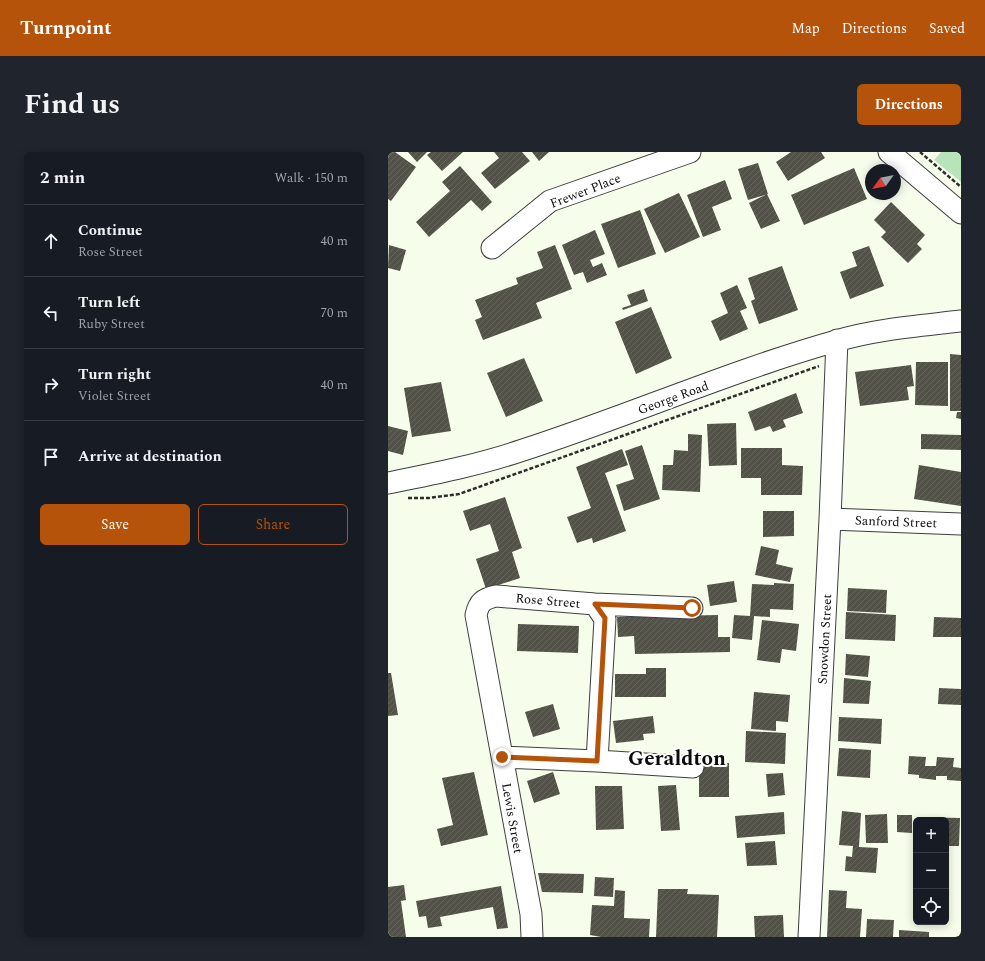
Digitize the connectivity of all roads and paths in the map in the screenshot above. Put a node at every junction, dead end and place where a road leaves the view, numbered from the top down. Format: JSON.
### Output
{"nodes":[{"id":1,"x":690,"y":152,"type":"edge"},
{"id":2,"x":889,"y":152,"type":"edge"},
{"id":3,"x":920,"y":152,"type":"edge"},
{"id":4,"x":961,"y":187,"type":"edge"},
{"id":5,"x":961,"y":213,"type":"edge"},
{"id":6,"x":492,"y":248,"type":"dead end"},
{"id":7,"x":961,"y":321,"type":"edge"},
{"id":8,"x":837,"y":340,"type":"junction"},
{"id":9,"x":388,"y":482,"type":"edge"},
{"id":10,"x":830,"y":519,"type":"junction"},
{"id":11,"x":961,"y":524,"type":"edge"},
{"id":12,"x":478,"y":604,"type":"joint"},
{"id":13,"x":595,"y":604,"type":"junction"},
{"id":14,"x":692,"y":608,"type":"dead end"},
{"id":15,"x":502,"y":757,"type":"junction"},
{"id":16,"x":597,"y":761,"type":"junction"},
{"id":17,"x":693,"y":767,"type":"dead end"},
{"id":18,"x":532,"y":937,"type":"edge"},
{"id":19,"x":809,"y":937,"type":"edge"}],
"edges":[{"from":1,"to":6,"type":"street","name":"Frewer Place"},
{"from":2,"to":5,"type":"street"},
{"from":3,"to":4,"type":"path"},
{"from":7,"to":8,"type":"street","name":"George Road"},
{"from":8,"to":9,"type":"street","name":"George Road"},
{"from":8,"to":10,"type":"street","name":"Snowdon Street"},
{"from":10,"to":11,"type":"street","name":"Sanford Street"},
{"from":10,"to":19,"type":"street","name":"Snowdon Street"},
{"from":12,"to":13,"type":"street","name":"Rose Street"},
{"from":12,"to":15,"type":"street","name":"Lewis Street"},
{"from":13,"to":14,"type":"street","name":"Rose Street"},
{"from":13,"to":16,"type":"street"},
{"from":15,"to":16,"type":"street"},
{"from":15,"to":18,"type":"street","name":"Lewis Street"},
{"from":16,"to":17,"type":"street"}]}
